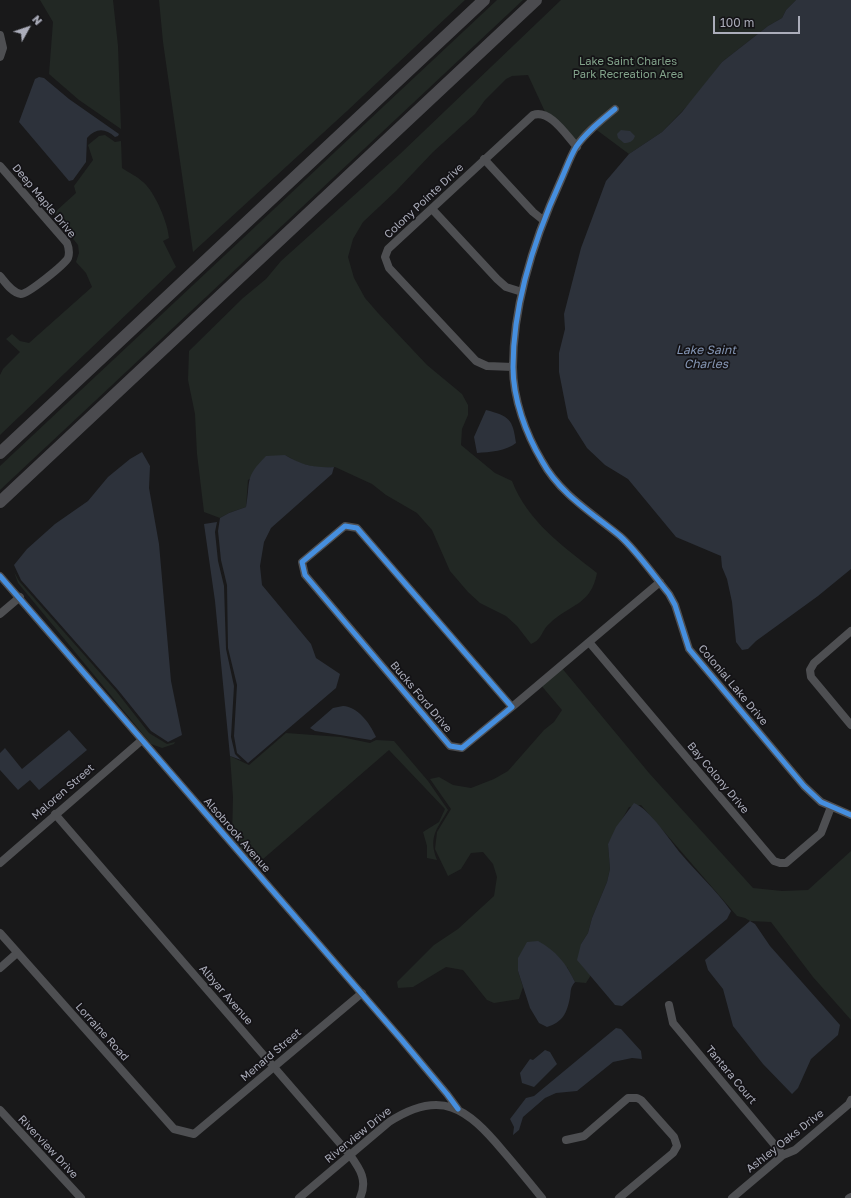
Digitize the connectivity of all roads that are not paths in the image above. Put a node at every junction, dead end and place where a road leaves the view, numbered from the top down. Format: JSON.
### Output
{"nodes":[{"id":1,"x":484,"y":0,"type":"edge"},
{"id":2,"x":536,"y":0,"type":"edge"},
{"id":3,"x":0,"y":35,"type":"edge"},
{"id":4,"x":0,"y":57,"type":"edge"},
{"id":5,"x":615,"y":109,"type":"dead end"},
{"id":6,"x":577,"y":147,"type":"junction"},
{"id":7,"x":484,"y":159,"type":"junction"},
{"id":8,"x":0,"y":166,"type":"edge"},
{"id":9,"x":432,"y":209,"type":"junction"},
{"id":10,"x":543,"y":220,"type":"junction"},
{"id":11,"x":0,"y":276,"type":"edge"},
{"id":12,"x":522,"y":292,"type":"junction"},
{"id":13,"x":513,"y":367,"type":"junction"},
{"id":14,"x":0,"y":453,"type":"edge"},
{"id":15,"x":0,"y":502,"type":"edge"},
{"id":16,"x":0,"y":576,"type":"edge"},
{"id":17,"x":660,"y":582,"type":"junction"},
{"id":18,"x":20,"y":597,"type":"junction"},
{"id":19,"x":0,"y":614,"type":"edge"},
{"id":20,"x":851,"y":632,"type":"edge"},
{"id":21,"x":589,"y":642,"type":"junction"},
{"id":22,"x":512,"y":707,"type":"junction"},
{"id":23,"x":851,"y":725,"type":"edge"},
{"id":24,"x":142,"y":740,"type":"junction"},
{"id":25,"x":830,"y":807,"type":"junction"},
{"id":26,"x":55,"y":814,"type":"junction"},
{"id":27,"x":851,"y":815,"type":"edge"},
{"id":28,"x":0,"y":862,"type":"edge"},
{"id":29,"x":0,"y":933,"type":"edge"},
{"id":30,"x":17,"y":953,"type":"junction"},
{"id":31,"x":0,"y":968,"type":"edge"},
{"id":32,"x":362,"y":994,"type":"junction"},
{"id":33,"x":669,"y":1005,"type":"dead end"},
{"id":34,"x":274,"y":1067,"type":"junction"},
{"id":35,"x":851,"y":1100,"type":"edge"},
{"id":36,"x":458,"y":1109,"type":"junction"},
{"id":37,"x":0,"y":1110,"type":"edge"},
{"id":38,"x":194,"y":1134,"type":"joint"},
{"id":39,"x":566,"y":1140,"type":"dead end"},
{"id":40,"x":350,"y":1155,"type":"junction"},
{"id":41,"x":783,"y":1155,"type":"junction"},
{"id":42,"x":81,"y":1198,"type":"edge"},
{"id":43,"x":299,"y":1198,"type":"edge"},
{"id":44,"x":360,"y":1198,"type":"edge"},
{"id":45,"x":542,"y":1198,"type":"edge"},
{"id":46,"x":620,"y":1198,"type":"edge"},
{"id":47,"x":732,"y":1198,"type":"edge"}],
"edges":[{"from":1,"to":14,"type":"highway"},
{"from":2,"to":15,"type":"highway"},
{"from":3,"to":4,"type":"street"},
{"from":5,"to":6,"type":"street","name":"Colonial Lake Drive"},
{"from":6,"to":7,"type":"street","name":"Colony Pointe Drive"},
{"from":6,"to":10,"type":"street","name":"Colonial Lake Drive"},
{"from":7,"to":9,"type":"street","name":"Colony Pointe Drive"},
{"from":7,"to":10,"type":"street"},
{"from":8,"to":11,"type":"street","name":"Deep Maple Drive"},
{"from":9,"to":12,"type":"street"},
{"from":9,"to":13,"type":"street","name":"Colony Pointe Drive"},
{"from":10,"to":12,"type":"street","name":"Colonial Lake Drive"},
{"from":12,"to":13,"type":"street","name":"Colonial Lake Drive"},
{"from":13,"to":17,"type":"street","name":"Colonial Lake Drive"},
{"from":16,"to":18,"type":"street","name":"Alsobrook Avenue"},
{"from":17,"to":21,"type":"street","name":"Bucks Ford Drive"},
{"from":17,"to":25,"type":"street","name":"Colonial Lake Drive"},
{"from":18,"to":19,"type":"street"},
{"from":18,"to":24,"type":"street","name":"Alsobrook Avenue"},
{"from":20,"to":23,"type":"street"},
{"from":21,"to":22,"type":"street","name":"Bucks Ford Drive"},
{"from":21,"to":25,"type":"street","name":"Bay Colony Drive"},
{"from":22,"to":22,"type":"street","name":"Bucks Ford Drive"},
{"from":24,"to":26,"type":"street","name":"Maloren Street"},
{"from":24,"to":32,"type":"street","name":"Alsobrook Avenue"},
{"from":25,"to":27,"type":"street","name":"Colonial Lake Drive"},
{"from":26,"to":28,"type":"street","name":"Maloren Street"},
{"from":26,"to":34,"type":"street","name":"Albyar Avenue"},
{"from":29,"to":30,"type":"street","name":"Lorraine Road"},
{"from":30,"to":31,"type":"street"},
{"from":30,"to":38,"type":"street","name":"Lorraine Road"},
{"from":32,"to":34,"type":"street","name":"Menard Street"},
{"from":32,"to":36,"type":"street","name":"Alsobrook Avenue"},
{"from":33,"to":41,"type":"street","name":"Tantara Court"},
{"from":34,"to":38,"type":"street","name":"Menard Street"},
{"from":34,"to":40,"type":"street","name":"Albyar Avenue"},
{"from":35,"to":41,"type":"street","name":"Ashley Oaks Drive"},
{"from":36,"to":40,"type":"street","name":"Riverview Drive"},
{"from":36,"to":45,"type":"street","name":"Riverview Drive"},
{"from":37,"to":42,"type":"street","name":"Riverview Drive"},
{"from":39,"to":46,"type":"street"},
{"from":40,"to":43,"type":"street","name":"Riverview Drive"},
{"from":40,"to":44,"type":"street","name":"Albyar Avenue"},
{"from":41,"to":47,"type":"street","name":"Ashley Oaks Drive"}]}
